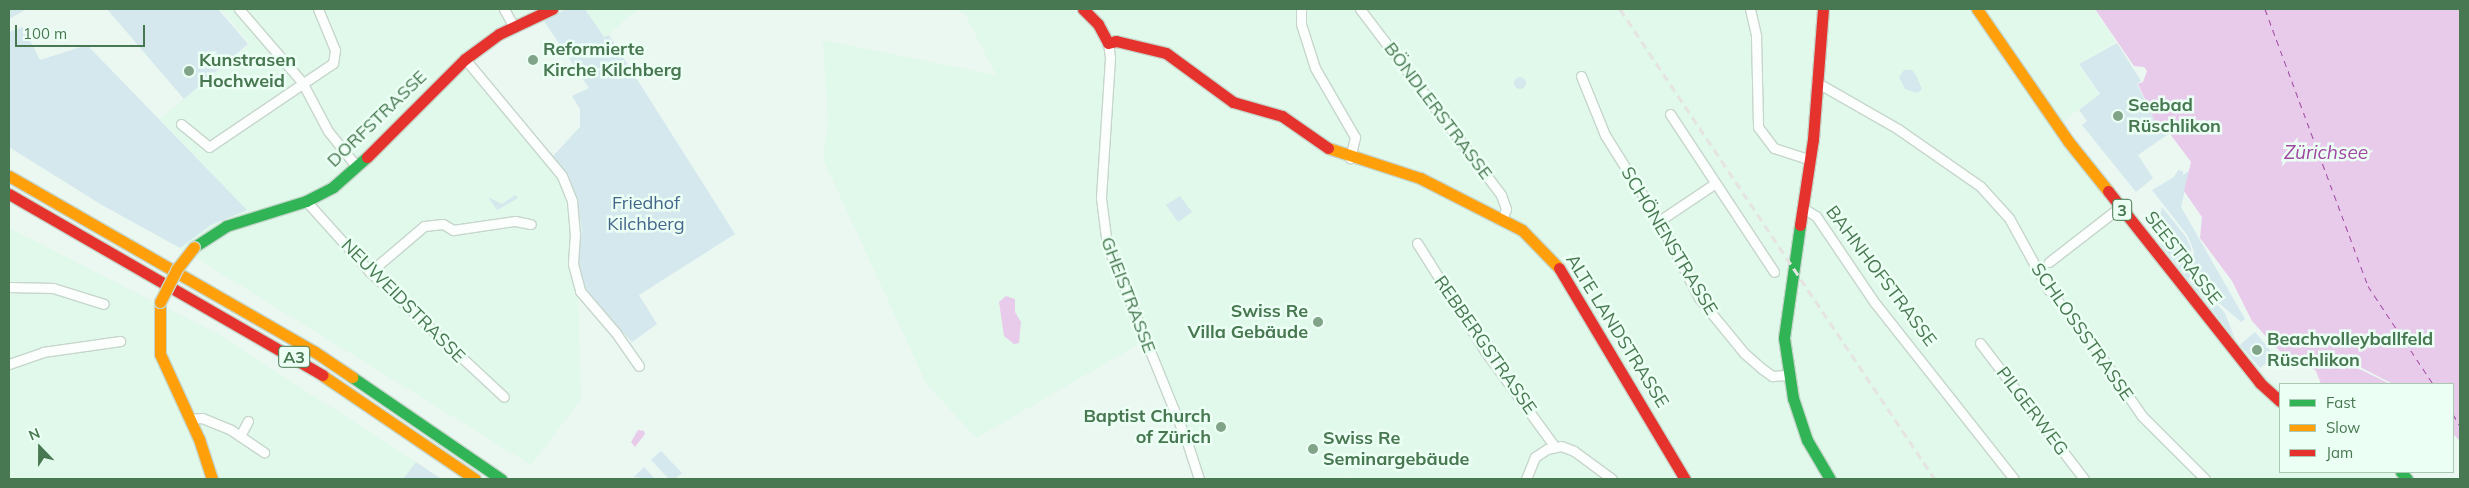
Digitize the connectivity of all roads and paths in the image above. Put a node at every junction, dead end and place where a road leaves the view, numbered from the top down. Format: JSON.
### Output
{"nodes":[{"id":1,"x":239,"y":9,"type":"edge"},
{"id":2,"x":318,"y":9,"type":"edge"},
{"id":3,"x":504,"y":9,"type":"edge"},
{"id":4,"x":552,"y":9,"type":"edge"},
{"id":5,"x":1083,"y":9,"type":"edge"},
{"id":6,"x":1301,"y":9,"type":"edge"},
{"id":7,"x":1360,"y":9,"type":"edge"},
{"id":8,"x":1750,"y":9,"type":"edge"},
{"id":9,"x":1823,"y":9,"type":"edge"},
{"id":10,"x":1977,"y":9,"type":"edge"},
{"id":11,"x":514,"y":27,"type":"junction"},
{"id":12,"x":1108,"y":43,"type":"junction"},
{"id":13,"x":465,"y":59,"type":"junction"},
{"id":14,"x":1581,"y":76,"type":"dead end"},
{"id":15,"x":302,"y":82,"type":"junction"},
{"id":16,"x":1816,"y":82,"type":"junction"},
{"id":17,"x":1670,"y":114,"type":"dead end"},
{"id":18,"x":181,"y":124,"type":"dead end"},
{"id":19,"x":1350,"y":158,"type":"junction"},
{"id":20,"x":1810,"y":160,"type":"junction"},
{"id":21,"x":357,"y":167,"type":"junction"},
{"id":22,"x":9,"y":176,"type":"edge"},
{"id":23,"x":1714,"y":184,"type":"junction"},
{"id":24,"x":9,"y":194,"type":"edge"},
{"id":25,"x":306,"y":201,"type":"junction"},
{"id":26,"x":2120,"y":207,"type":"junction"},
{"id":27,"x":1803,"y":208,"type":"junction"},
{"id":28,"x":1503,"y":218,"type":"junction"},
{"id":29,"x":1659,"y":221,"type":"junction"},
{"id":30,"x":531,"y":224,"type":"dead end"},
{"id":31,"x":1417,"y":243,"type":"dead end"},
{"id":32,"x":2049,"y":262,"type":"dead end"},
{"id":33,"x":370,"y":272,"type":"junction"},
{"id":34,"x":1774,"y":272,"type":"dead end"},
{"id":35,"x":9,"y":286,"type":"edge"},
{"id":36,"x":104,"y":304,"type":"dead end"},
{"id":37,"x":120,"y":342,"type":"dead end"},
{"id":38,"x":1980,"y":343,"type":"dead end"},
{"id":39,"x":9,"y":364,"type":"edge"},
{"id":40,"x":639,"y":366,"type":"dead end"},
{"id":41,"x":1787,"y":375,"type":"junction"},
{"id":42,"x":504,"y":397,"type":"dead end"},
{"id":43,"x":2279,"y":399,"type":"edge"},
{"id":44,"x":189,"y":419,"type":"junction"},
{"id":45,"x":248,"y":421,"type":"dead end"},
{"id":46,"x":240,"y":436,"type":"junction"},
{"id":47,"x":1555,"y":447,"type":"junction"},
{"id":48,"x":264,"y":452,"type":"dead end"},
{"id":49,"x":212,"y":479,"type":"edge"},
{"id":50,"x":475,"y":479,"type":"edge"},
{"id":51,"x":501,"y":479,"type":"edge"},
{"id":52,"x":1199,"y":479,"type":"edge"},
{"id":53,"x":1526,"y":479,"type":"edge"},
{"id":54,"x":1612,"y":479,"type":"edge"},
{"id":55,"x":1685,"y":479,"type":"edge"},
{"id":56,"x":1830,"y":479,"type":"edge"},
{"id":57,"x":2014,"y":479,"type":"edge"},
{"id":58,"x":2084,"y":479,"type":"edge"},
{"id":59,"x":2206,"y":479,"type":"edge"}],
"edges":[{"from":1,"to":15,"type":"street"},
{"from":2,"to":15,"type":"street"},
{"from":3,"to":11,"type":"street"},
{"from":4,"to":11,"type":"main road","name":"DORFSTRASSE"},
{"from":5,"to":12,"type":"main road"},
{"from":6,"to":19,"type":"street"},
{"from":7,"to":28,"type":"street","name":"BÖNDLERSTRASSE"},
{"from":8,"to":20,"type":"street"},
{"from":9,"to":16,"type":"main road","name":"BAHNHOFSTRASSE"},
{"from":10,"to":26,"type":"main road","name":"SEESTRASSE","number":"3"},
{"from":11,"to":13,"type":"main road","name":"DORFSTRASSE"},
{"from":12,"to":19,"type":"main road","name":"ALTE LANDSTRASSE"},
{"from":12,"to":52,"type":"street","name":"GHEISTRASSE"},
{"from":13,"to":21,"type":"main road","name":"DORFSTRASSE"},
{"from":13,"to":40,"type":"street"},
{"from":14,"to":29,"type":"street","name":"SCHÖNENSTRASSE"},
{"from":15,"to":18,"type":"street"},
{"from":15,"to":21,"type":"street"},
{"from":16,"to":20,"type":"main road","name":"BAHNHOFSTRASSE"},
{"from":16,"to":59,"type":"street","name":"SCHLOSSSTRASSE"},
{"from":17,"to":23,"type":"street"},
{"from":19,"to":28,"type":"main road","name":"ALTE LANDSTRASSE"},
{"from":20,"to":27,"type":"main road","name":"BAHNHOFSTRASSE"},
{"from":21,"to":25,"type":"main road","name":"DORFSTRASSE"},
{"from":22,"to":51,"type":"main road","number":"A3"},
{"from":23,"to":29,"type":"street"},
{"from":23,"to":34,"type":"street"},
{"from":24,"to":50,"type":"main road","number":"A3"},
{"from":25,"to":33,"type":"street","name":"NEUWEIDSTRASSE"},
{"from":25,"to":44,"type":"main road","name":"DORFSTRASSE","bridge":true},
{"from":26,"to":32,"type":"street"},
{"from":26,"to":43,"type":"main road","name":"SEESTRASSE","number":"3"},
{"from":27,"to":41,"type":"main road"},
{"from":27,"to":57,"type":"street","name":"BAHNHOFSTRASSE"},
{"from":28,"to":55,"type":"main road","name":"ALTE LANDSTRASSE"},
{"from":29,"to":41,"type":"street","name":"SCHÖNENSTRASSE"},
{"from":30,"to":33,"type":"street"},
{"from":31,"to":47,"type":"street","name":"REBBERGSTRASSE"},
{"from":33,"to":42,"type":"street","name":"NEUWEIDSTRASSE"},
{"from":35,"to":36,"type":"street"},
{"from":37,"to":39,"type":"street"},
{"from":38,"to":58,"type":"street","name":"PILGERWEG"},
{"from":41,"to":56,"type":"main road"},
{"from":44,"to":46,"type":"street"},
{"from":44,"to":49,"type":"main road"},
{"from":45,"to":46,"type":"street"},
{"from":46,"to":48,"type":"street"},
{"from":47,"to":53,"type":"street"},
{"from":47,"to":54,"type":"street"}]}
